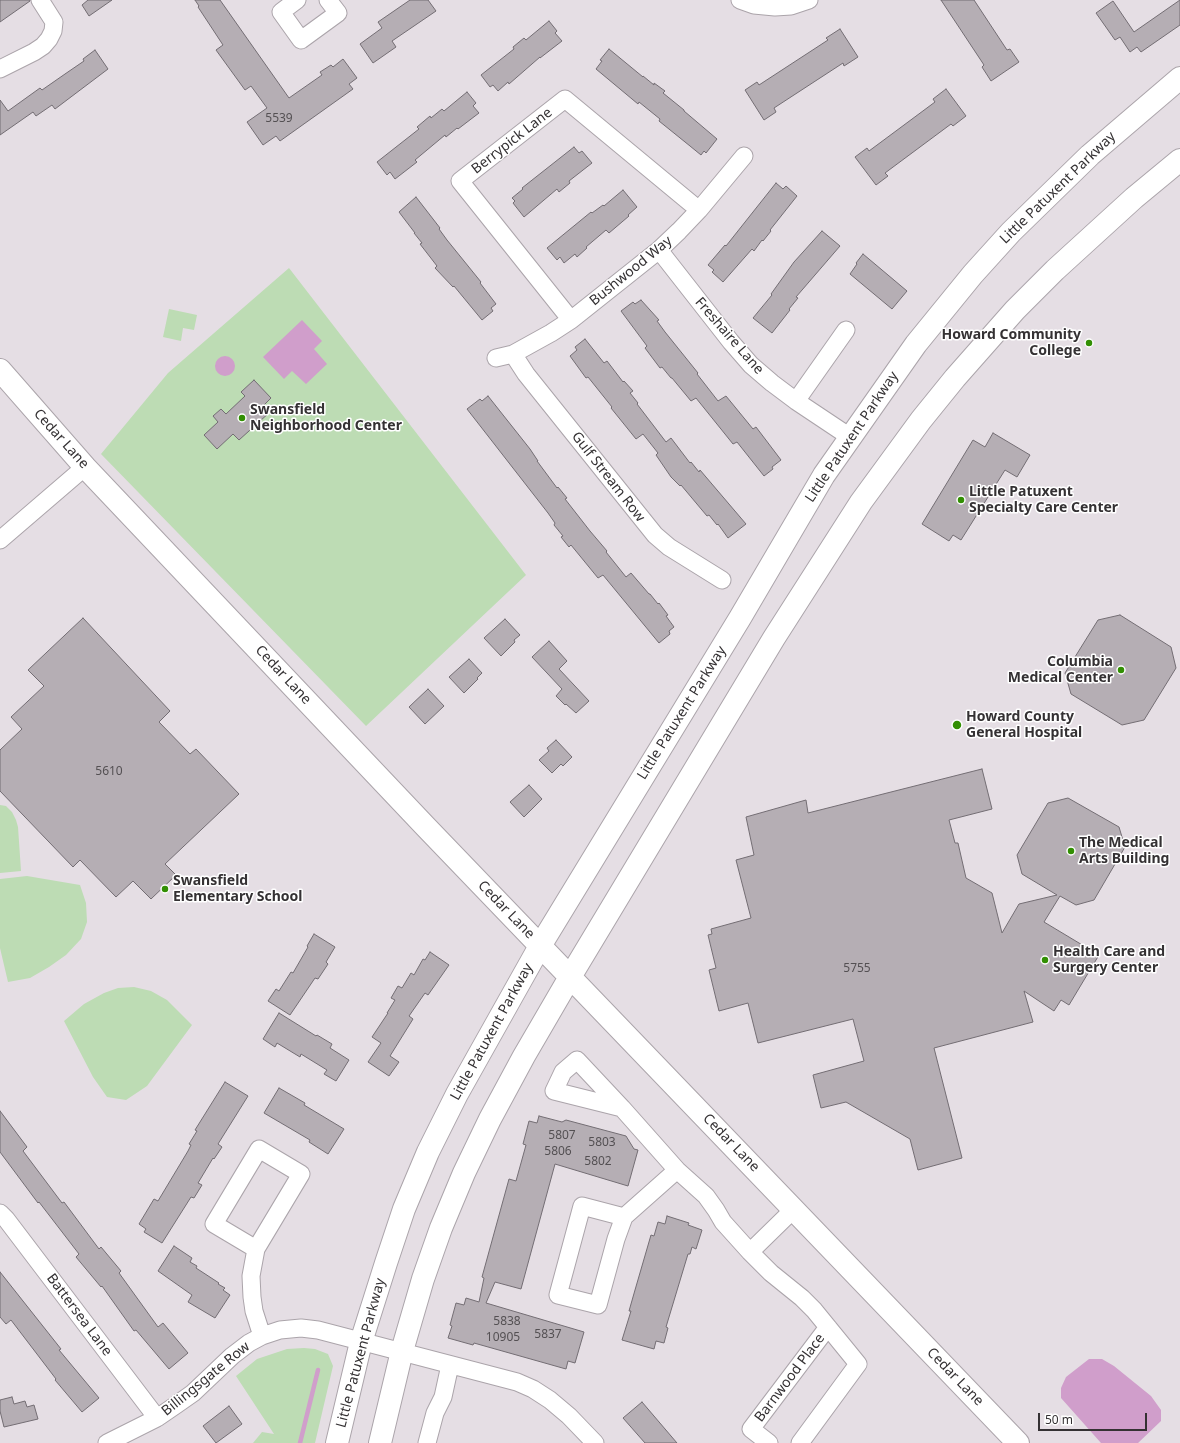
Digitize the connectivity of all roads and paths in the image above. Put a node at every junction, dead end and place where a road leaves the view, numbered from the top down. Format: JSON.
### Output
{"nodes":[{"id":1,"x":40,"y":0,"type":"edge"},
{"id":2,"x":296,"y":0,"type":"edge"},
{"id":3,"x":740,"y":0,"type":"edge"},
{"id":4,"x":809,"y":0,"type":"edge"},
{"id":5,"x":330,"y":1,"type":"edge"},
{"id":6,"x":0,"y":68,"type":"edge"},
{"id":7,"x":1180,"y":78,"type":"edge"},
{"id":8,"x":744,"y":156,"type":"dead end"},
{"id":9,"x":1180,"y":160,"type":"edge"},
{"id":10,"x":699,"y":210,"type":"junction"},
{"id":11,"x":659,"y":250,"type":"junction"},
{"id":12,"x":571,"y":320,"type":"junction"},
{"id":13,"x":846,"y":330,"type":"dead end"},
{"id":14,"x":513,"y":354,"type":"junction"},
{"id":15,"x":496,"y":358,"type":"dead end"},
{"id":16,"x":0,"y":370,"type":"edge"},
{"id":17,"x":796,"y":401,"type":"junction"},
{"id":18,"x":850,"y":437,"type":"junction"},
{"id":19,"x":85,"y":467,"type":"junction"},
{"id":20,"x":0,"y":540,"type":"edge"},
{"id":21,"x":722,"y":580,"type":"dead end"},
{"id":22,"x":540,"y":946,"type":"junction"},
{"id":23,"x":570,"y":977,"type":"junction"},
{"id":24,"x":622,"y":1108,"type":"dead end"},
{"id":25,"x":677,"y":1170,"type":"junction"},
{"id":26,"x":794,"y":1208,"type":"junction"},
{"id":27,"x":0,"y":1214,"type":"edge"},
{"id":28,"x":624,"y":1217,"type":"junction"},
{"id":29,"x":256,"y":1249,"type":"junction"},
{"id":30,"x":750,"y":1252,"type":"junction"},
{"id":31,"x":828,"y":1328,"type":"junction"},
{"id":32,"x":262,"y":1336,"type":"junction"},
{"id":33,"x":361,"y":1342,"type":"junction"},
{"id":34,"x":402,"y":1351,"type":"junction"},
{"id":35,"x":450,"y":1365,"type":"junction"},
{"id":36,"x":157,"y":1418,"type":"junction"},
{"id":37,"x":107,"y":1443,"type":"edge"},
{"id":38,"x":337,"y":1443,"type":"edge"},
{"id":39,"x":380,"y":1443,"type":"edge"},
{"id":40,"x":427,"y":1443,"type":"edge"},
{"id":41,"x":595,"y":1443,"type":"edge"},
{"id":42,"x":769,"y":1443,"type":"edge"},
{"id":43,"x":800,"y":1443,"type":"edge"},
{"id":44,"x":1018,"y":1443,"type":"edge"}],
"edges":[{"from":1,"to":6,"type":"street"},
{"from":2,"to":5,"type":"street"},
{"from":3,"to":4,"type":"street"},
{"from":7,"to":18,"type":"main road","name":"Little Patuxent Parkway"},
{"from":8,"to":10,"type":"street","name":"Bushwood Way"},
{"from":9,"to":23,"type":"main road"},
{"from":10,"to":11,"type":"street","name":"Bushwood Way"},
{"from":10,"to":12,"type":"street","name":"Berrypick Lane"},
{"from":11,"to":12,"type":"street","name":"Bushwood Way"},
{"from":11,"to":17,"type":"street","name":"Freshaire Lane"},
{"from":12,"to":14,"type":"street","name":"Bushwood Way"},
{"from":13,"to":17,"type":"street"},
{"from":14,"to":15,"type":"street","name":"Bushwood Way"},
{"from":14,"to":21,"type":"street","name":"Gulf Stream Row"},
{"from":16,"to":19,"type":"main road","name":"Cedar Lane"},
{"from":17,"to":18,"type":"street","name":"Freshaire Lane"},
{"from":18,"to":22,"type":"main road","name":"Little Patuxent Parkway"},
{"from":19,"to":20,"type":"street"},
{"from":19,"to":22,"type":"main road","name":"Cedar Lane"},
{"from":22,"to":23,"type":"main road","name":"Cedar Lane"},
{"from":22,"to":33,"type":"main road","name":"Little Patuxent Parkway"},
{"from":23,"to":26,"type":"main road","name":"Cedar Lane"},
{"from":23,"to":34,"type":"main road"},
{"from":24,"to":25,"type":"street","name":"Barnwood Place"},
{"from":25,"to":28,"type":"street"},
{"from":25,"to":30,"type":"street","name":"Barnwood Place"},
{"from":26,"to":30,"type":"street"},
{"from":26,"to":44,"type":"main road","name":"Cedar Lane"},
{"from":27,"to":36,"type":"street","name":"Battersea Lane"},
{"from":28,"to":28,"type":"street"},
{"from":29,"to":29,"type":"street"},
{"from":29,"to":32,"type":"street"},
{"from":30,"to":31,"type":"street","name":"Barnwood Place"},
{"from":31,"to":42,"type":"street","name":"Barnwood Place"},
{"from":31,"to":43,"type":"street","name":"Barnwood Place"},
{"from":32,"to":33,"type":"street","name":"Billingsgate Row"},
{"from":32,"to":36,"type":"street","name":"Billingsgate Row"},
{"from":33,"to":34,"type":"street","name":"Billingsgate Row"},
{"from":33,"to":38,"type":"main road","name":"Little Patuxent Parkway"},
{"from":34,"to":35,"type":"street","name":"Billingsgate Row"},
{"from":34,"to":39,"type":"main road"},
{"from":35,"to":40,"type":"street"},
{"from":35,"to":41,"type":"street","name":"Billingsgate Row"},
{"from":36,"to":37,"type":"street","name":"Billingsgate Row"}]}
